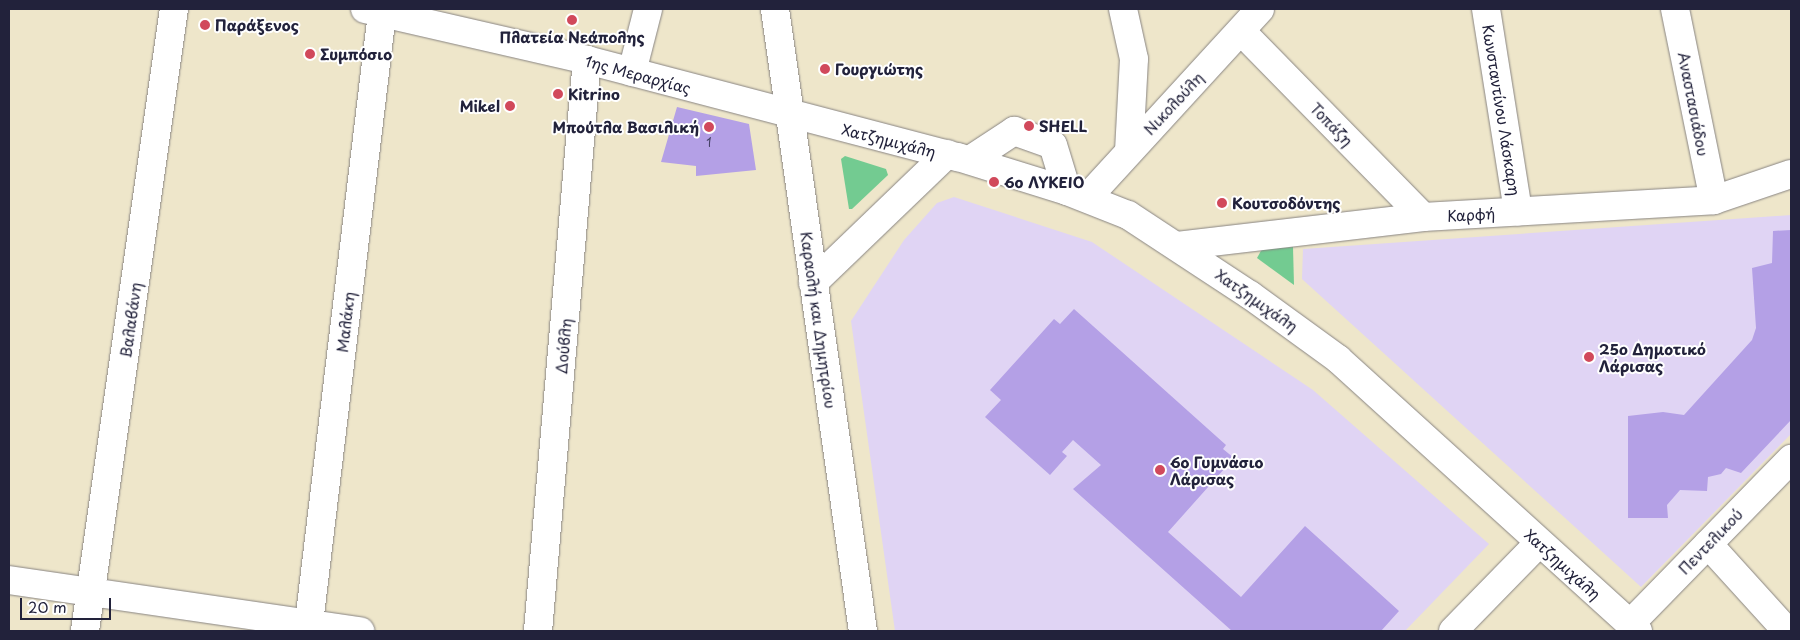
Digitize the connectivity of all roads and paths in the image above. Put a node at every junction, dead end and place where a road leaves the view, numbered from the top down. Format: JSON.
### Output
{"nodes":[{"id":1,"x":174,"y":9,"type":"edge"},
{"id":2,"x":648,"y":9,"type":"edge"},
{"id":3,"x":775,"y":9,"type":"edge"},
{"id":4,"x":1123,"y":9,"type":"edge"},
{"id":5,"x":1260,"y":9,"type":"edge"},
{"id":6,"x":1486,"y":9,"type":"edge"},
{"id":7,"x":1675,"y":9,"type":"edge"},
{"id":8,"x":374,"y":11,"type":"edge"},
{"id":9,"x":1240,"y":31,"type":"junction"},
{"id":10,"x":587,"y":60,"type":"junction"},
{"id":11,"x":632,"y":72,"type":"junction"},
{"id":12,"x":792,"y":115,"type":"junction"},
{"id":13,"x":1129,"y":151,"type":"junction"},
{"id":14,"x":958,"y":157,"type":"junction"},
{"id":15,"x":1791,"y":174,"type":"edge"},
{"id":16,"x":1077,"y":194,"type":"junction"},
{"id":17,"x":1714,"y":200,"type":"junction"},
{"id":18,"x":1518,"y":211,"type":"junction"},
{"id":19,"x":1423,"y":217,"type":"junction"},
{"id":20,"x":1177,"y":246,"type":"junction"},
{"id":21,"x":813,"y":283,"type":"junction"},
{"id":22,"x":1791,"y":459,"type":"edge"},
{"id":23,"x":1540,"y":543,"type":"junction"},
{"id":24,"x":1708,"y":544,"type":"junction"},
{"id":25,"x":9,"y":580,"type":"edge"},
{"id":26,"x":91,"y":591,"type":"junction"},
{"id":27,"x":308,"y":628,"type":"edge"},
{"id":28,"x":1634,"y":628,"type":"edge"},
{"id":29,"x":85,"y":631,"type":"edge"},
{"id":30,"x":360,"y":631,"type":"edge"},
{"id":31,"x":538,"y":631,"type":"edge"},
{"id":32,"x":863,"y":631,"type":"edge"},
{"id":33,"x":1453,"y":631,"type":"edge"},
{"id":34,"x":1786,"y":631,"type":"edge"}],
"edges":[{"from":1,"to":26,"type":"street","name":"Βαλαβάνη"},
{"from":2,"to":11,"type":"street"},
{"from":3,"to":12,"type":"street","name":"Καραολή και Δημητρίου"},
{"from":4,"to":13,"type":"street"},
{"from":5,"to":9,"type":"street","name":"Νικολούλη"},
{"from":6,"to":18,"type":"street","name":"Κωνσταντίνου Λάσκαρη"},
{"from":7,"to":17,"type":"street","name":"Αναστασιάδου"},
{"from":8,"to":10,"type":"street","name":"1ης Μεραρχίας"},
{"from":8,"to":27,"type":"street","name":"Μαλάκη"},
{"from":9,"to":13,"type":"street","name":"Νικολούλη"},
{"from":9,"to":19,"type":"street","name":"Τοπάζη"},
{"from":10,"to":11,"type":"street","name":"1ης Μεραρχίας"},
{"from":10,"to":31,"type":"street","name":"Δούβλη"},
{"from":11,"to":12,"type":"street","name":"1ης Μεραρχίας"},
{"from":12,"to":14,"type":"street","name":"Χατζημιχάλη"},
{"from":12,"to":21,"type":"street","name":"Καραολή και Δημητρίου"},
{"from":13,"to":16,"type":"street","name":"Νικολούλη"},
{"from":14,"to":16,"type":"street","name":"Χατζημιχάλη"},
{"from":14,"to":16,"type":"street"},
{"from":14,"to":21,"type":"street"},
{"from":15,"to":17,"type":"street","name":"Καρφή"},
{"from":16,"to":20,"type":"street","name":"Χατζημιχάλη"},
{"from":17,"to":18,"type":"street","name":"Καρφή"},
{"from":18,"to":19,"type":"street","name":"Καρφή"},
{"from":19,"to":20,"type":"street","name":"Καρφή"},
{"from":20,"to":23,"type":"street","name":"Χατζημιχάλη"},
{"from":21,"to":32,"type":"street","name":"Καραολή και Δημητρίου"},
{"from":22,"to":24,"type":"street","name":"Πεντελικού"},
{"from":23,"to":28,"type":"street","name":"Χατζημιχάλη"},
{"from":23,"to":33,"type":"street"},
{"from":24,"to":28,"type":"street","name":"Πεντελικού"},
{"from":24,"to":34,"type":"street"},
{"from":25,"to":26,"type":"street"},
{"from":26,"to":27,"type":"street"},
{"from":26,"to":29,"type":"street","name":"Βαλαβάνη"},
{"from":27,"to":30,"type":"street"}]}
